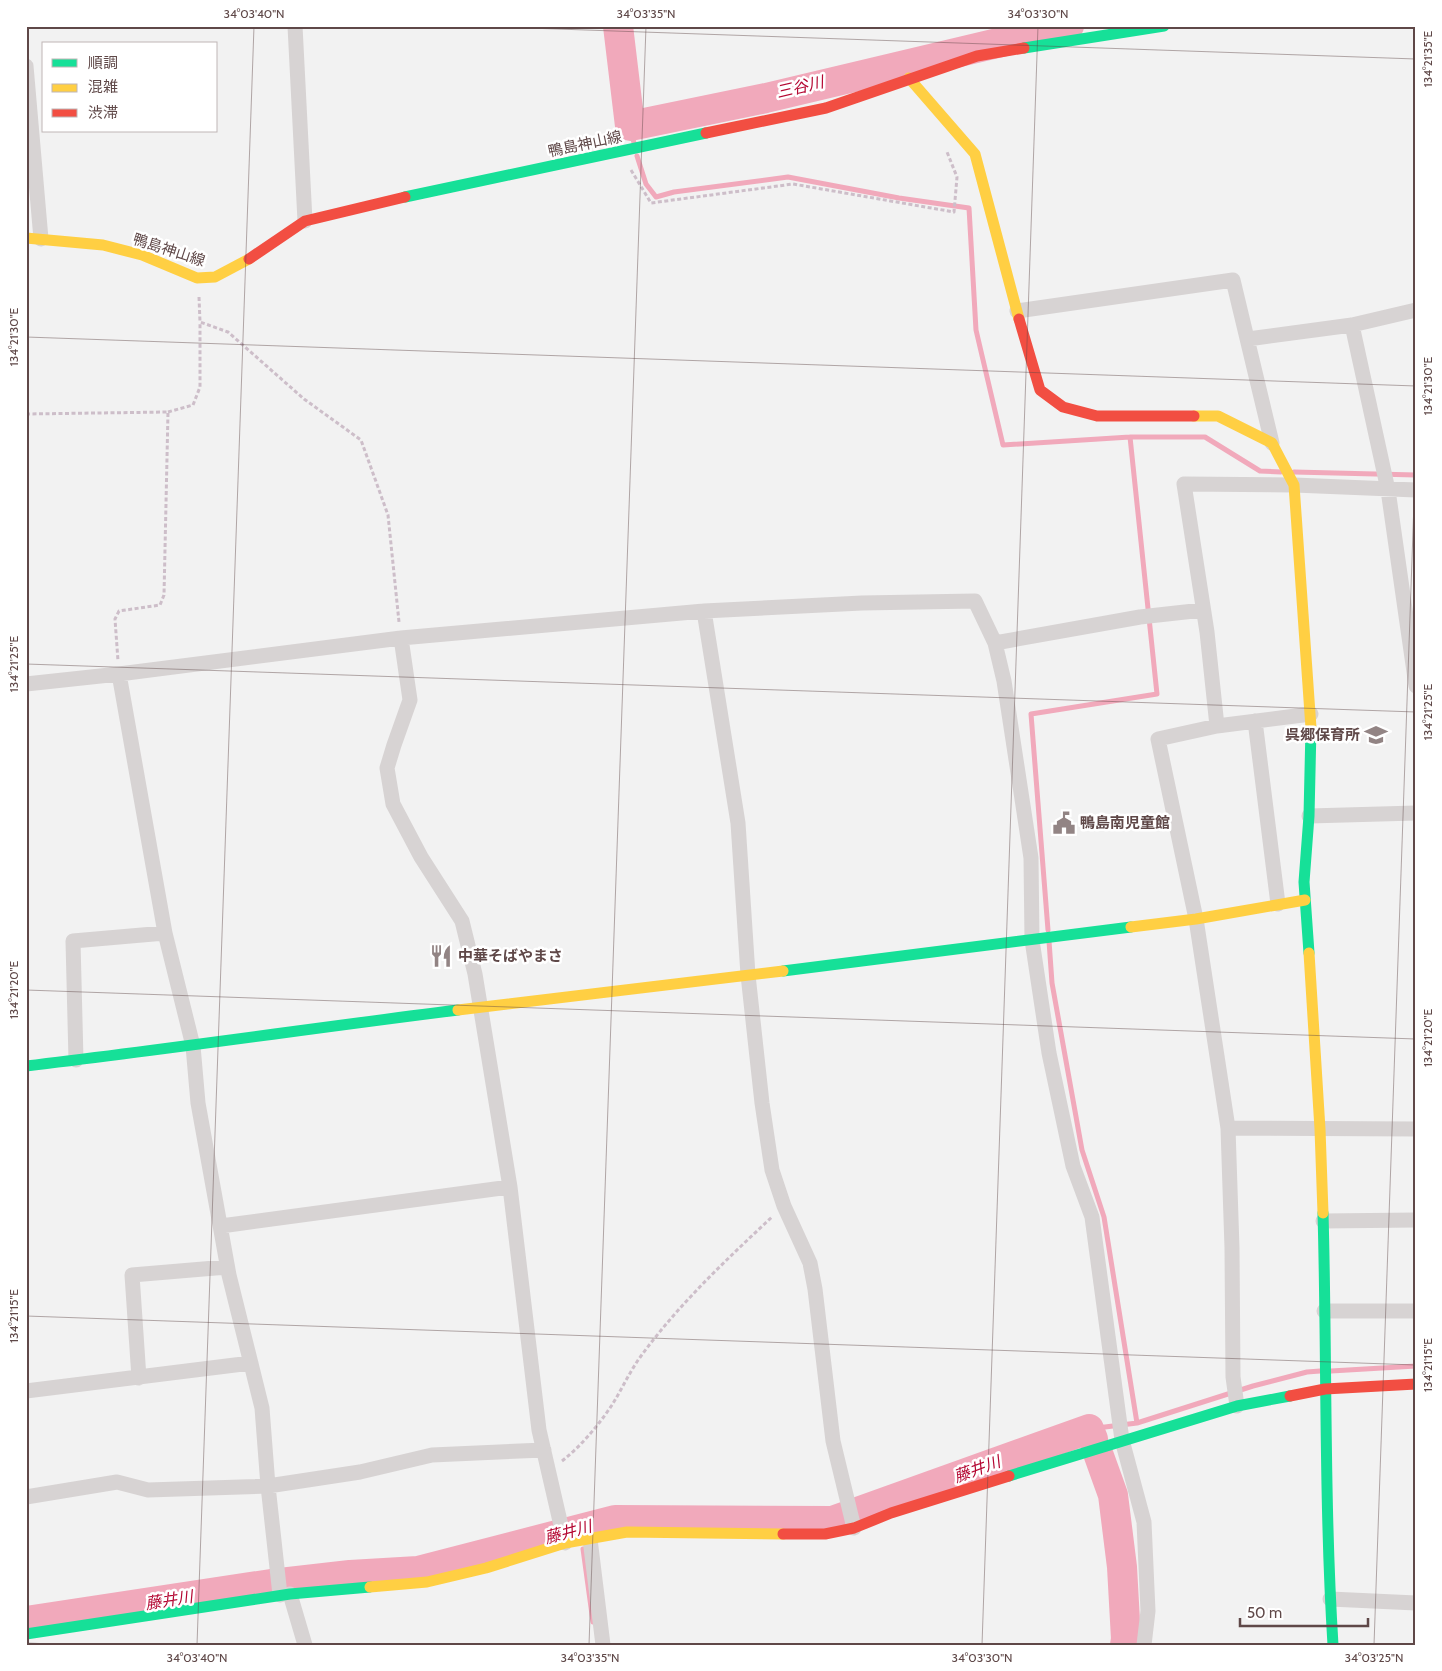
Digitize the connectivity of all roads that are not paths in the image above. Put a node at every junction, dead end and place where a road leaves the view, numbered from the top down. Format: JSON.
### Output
{"nodes":[{"id":1,"x":295,"y":26,"type":"edge"},
{"id":2,"x":1164,"y":26,"type":"edge"},
{"id":3,"x":26,"y":66,"type":"edge"},
{"id":4,"x":909,"y":78,"type":"junction"},
{"id":5,"x":305,"y":222,"type":"junction"},
{"id":6,"x":34,"y":238,"type":"edge"},
{"id":7,"x":1416,"y":310,"type":"edge"},
{"id":8,"x":1017,"y":311,"type":"junction"},
{"id":9,"x":1352,"y":325,"type":"junction"},
{"id":10,"x":1248,"y":339,"type":"junction"},
{"id":11,"x":1272,"y":444,"type":"junction"},
{"id":12,"x":1294,"y":485,"type":"junction"},
{"id":13,"x":1388,"y":490,"type":"junction"},
{"id":14,"x":1416,"y":490,"type":"edge"},
{"id":15,"x":1203,"y":610,"type":"junction"},
{"id":16,"x":704,"y":611,"type":"junction"},
{"id":17,"x":401,"y":638,"type":"junction"},
{"id":18,"x":995,"y":643,"type":"junction"},
{"id":19,"x":119,"y":674,"type":"junction"},
{"id":20,"x":26,"y":684,"type":"edge"},
{"id":21,"x":1416,"y":686,"type":"edge"},
{"id":22,"x":1311,"y":714,"type":"junction"},
{"id":23,"x":1255,"y":721,"type":"junction"},
{"id":24,"x":1217,"y":726,"type":"junction"},
{"id":25,"x":1416,"y":813,"type":"edge"},
{"id":26,"x":1309,"y":816,"type":"junction"},
{"id":27,"x":1305,"y":900,"type":"junction"},
{"id":28,"x":1278,"y":904,"type":"junction"},
{"id":29,"x":1196,"y":919,"type":"junction"},
{"id":30,"x":165,"y":933,"type":"junction"},
{"id":31,"x":1038,"y":938,"type":"junction"},
{"id":32,"x":748,"y":975,"type":"junction"},
{"id":33,"x":480,"y":1007,"type":"junction"},
{"id":34,"x":193,"y":1046,"type":"junction"},
{"id":35,"x":76,"y":1060,"type":"junction"},
{"id":36,"x":26,"y":1066,"type":"edge"},
{"id":37,"x":1228,"y":1128,"type":"junction"},
{"id":38,"x":1320,"y":1129,"type":"junction"},
{"id":39,"x":1416,"y":1129,"type":"edge"},
{"id":40,"x":510,"y":1187,"type":"junction"},
{"id":41,"x":1416,"y":1220,"type":"edge"},
{"id":42,"x":1323,"y":1221,"type":"junction"},
{"id":43,"x":221,"y":1226,"type":"junction"},
{"id":44,"x":228,"y":1267,"type":"junction"},
{"id":45,"x":1324,"y":1311,"type":"junction"},
{"id":46,"x":1416,"y":1311,"type":"edge"},
{"id":47,"x":252,"y":1362,"type":"junction"},
{"id":48,"x":139,"y":1378,"type":"junction"},
{"id":49,"x":1416,"y":1384,"type":"edge"},
{"id":50,"x":1325,"y":1389,"type":"junction"},
{"id":51,"x":26,"y":1391,"type":"edge"},
{"id":52,"x":1237,"y":1406,"type":"junction"},
{"id":53,"x":1122,"y":1440,"type":"junction"},
{"id":54,"x":544,"y":1450,"type":"junction"},
{"id":55,"x":268,"y":1486,"type":"junction"},
{"id":56,"x":26,"y":1497,"type":"edge"},
{"id":57,"x":852,"y":1520,"type":"junction"},
{"id":58,"x":564,"y":1535,"type":"junction"},
{"id":59,"x":590,"y":1539,"type":"junction"},
{"id":60,"x":282,"y":1589,"type":"junction"},
{"id":61,"x":1330,"y":1599,"type":"junction"},
{"id":62,"x":1416,"y":1603,"type":"edge"},
{"id":63,"x":26,"y":1634,"type":"edge"},
{"id":64,"x":305,"y":1645,"type":"edge"},
{"id":65,"x":603,"y":1645,"type":"edge"},
{"id":66,"x":1144,"y":1645,"type":"edge"},
{"id":67,"x":1333,"y":1645,"type":"edge"}],
"edges":[{"from":1,"to":5,"type":"street"},
{"from":2,"to":4,"type":"street","name":"鴨島神山線"},
{"from":3,"to":6,"type":"street"},
{"from":4,"to":5,"type":"street","name":"鴨島神山線"},
{"from":4,"to":8,"type":"street"},
{"from":5,"to":6,"type":"street","name":"鴨島神山線"},
{"from":7,"to":9,"type":"street"},
{"from":8,"to":10,"type":"street"},
{"from":8,"to":11,"type":"street"},
{"from":9,"to":10,"type":"street"},
{"from":9,"to":13,"type":"street"},
{"from":10,"to":11,"type":"street"},
{"from":11,"to":12,"type":"street"},
{"from":12,"to":13,"type":"street"},
{"from":12,"to":15,"type":"street"},
{"from":12,"to":22,"type":"street"},
{"from":13,"to":14,"type":"street"},
{"from":13,"to":21,"type":"street"},
{"from":15,"to":18,"type":"street"},
{"from":15,"to":24,"type":"street"},
{"from":16,"to":17,"type":"street"},
{"from":16,"to":18,"type":"street"},
{"from":16,"to":32,"type":"street"},
{"from":17,"to":19,"type":"street"},
{"from":17,"to":33,"type":"street"},
{"from":18,"to":31,"type":"street"},
{"from":19,"to":20,"type":"street"},
{"from":19,"to":30,"type":"street"},
{"from":22,"to":23,"type":"street"},
{"from":22,"to":26,"type":"street"},
{"from":23,"to":24,"type":"street"},
{"from":23,"to":28,"type":"street"},
{"from":24,"to":29,"type":"street"},
{"from":25,"to":26,"type":"street"},
{"from":26,"to":27,"type":"street"},
{"from":27,"to":28,"type":"street"},
{"from":27,"to":38,"type":"street"},
{"from":28,"to":29,"type":"street"},
{"from":29,"to":31,"type":"street"},
{"from":29,"to":37,"type":"street"},
{"from":30,"to":34,"type":"street"},
{"from":30,"to":35,"type":"street"},
{"from":31,"to":32,"type":"street"},
{"from":31,"to":53,"type":"street"},
{"from":32,"to":33,"type":"street"},
{"from":32,"to":57,"type":"street"},
{"from":33,"to":34,"type":"street"},
{"from":33,"to":40,"type":"street"},
{"from":34,"to":35,"type":"street"},
{"from":34,"to":43,"type":"street"},
{"from":35,"to":36,"type":"street"},
{"from":37,"to":38,"type":"street"},
{"from":37,"to":52,"type":"street"},
{"from":38,"to":39,"type":"street"},
{"from":38,"to":42,"type":"street"},
{"from":40,"to":43,"type":"street"},
{"from":40,"to":54,"type":"street"},
{"from":41,"to":42,"type":"street"},
{"from":42,"to":45,"type":"street"},
{"from":43,"to":44,"type":"street"},
{"from":44,"to":47,"type":"street"},
{"from":44,"to":48,"type":"street"},
{"from":45,"to":46,"type":"street"},
{"from":45,"to":50,"type":"street"},
{"from":47,"to":48,"type":"street"},
{"from":47,"to":55,"type":"street"},
{"from":48,"to":51,"type":"street"},
{"from":49,"to":50,"type":"street"},
{"from":50,"to":52,"type":"street"},
{"from":50,"to":61,"type":"street"},
{"from":52,"to":53,"type":"street"},
{"from":53,"to":57,"type":"street"},
{"from":53,"to":66,"type":"street"},
{"from":54,"to":55,"type":"street"},
{"from":54,"to":58,"type":"street"},
{"from":55,"to":56,"type":"street"},
{"from":55,"to":60,"type":"street"},
{"from":57,"to":59,"type":"street"},
{"from":58,"to":59,"type":"street"},
{"from":58,"to":60,"type":"street"},
{"from":59,"to":65,"type":"street"},
{"from":60,"to":63,"type":"street"},
{"from":60,"to":64,"type":"street"},
{"from":61,"to":62,"type":"street"},
{"from":61,"to":67,"type":"street"}]}
